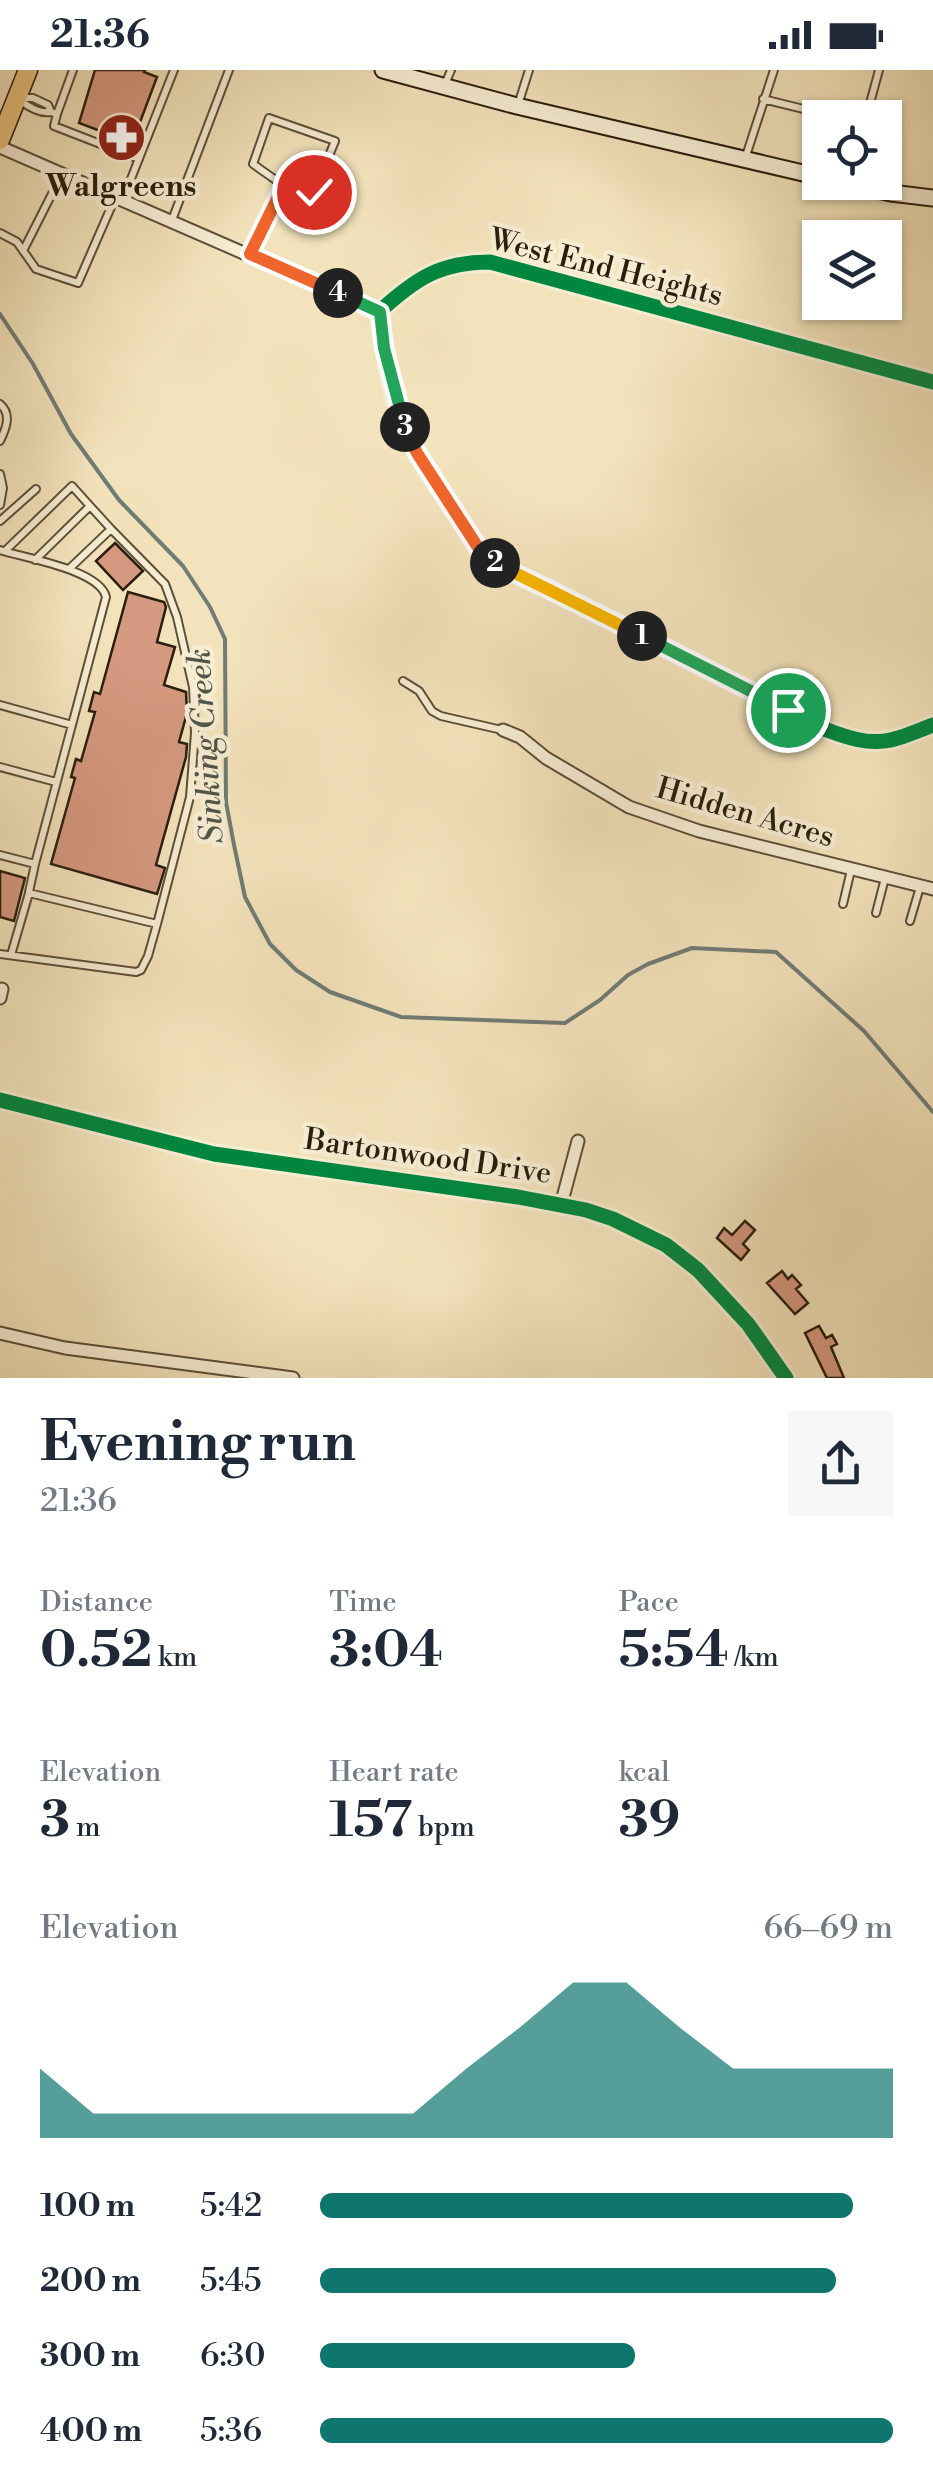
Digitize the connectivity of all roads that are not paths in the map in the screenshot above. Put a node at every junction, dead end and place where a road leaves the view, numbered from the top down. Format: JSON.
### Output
{"nodes":[{"id":1,"x":28,"y":70,"type":"edge"},
{"id":2,"x":73,"y":70,"type":"edge"},
{"id":3,"x":174,"y":70,"type":"edge"},
{"id":4,"x":229,"y":70,"type":"edge"},
{"id":5,"x":383,"y":70,"type":"edge"},
{"id":6,"x":450,"y":70,"type":"edge"},
{"id":7,"x":529,"y":70,"type":"edge"},
{"id":8,"x":774,"y":70,"type":"edge"},
{"id":9,"x":879,"y":70,"type":"edge"},
{"id":10,"x":412,"y":74,"type":"edge"},
{"id":11,"x":444,"y":87,"type":"junction"},
{"id":12,"x":17,"y":98,"type":"junction"},
{"id":13,"x":763,"y":99,"type":"junction"},
{"id":14,"x":871,"y":100,"type":"edge"},
{"id":15,"x":517,"y":106,"type":"junction"},
{"id":16,"x":802,"y":109,"type":"edge"},
{"id":17,"x":54,"y":113,"type":"junction"},
{"id":18,"x":0,"y":144,"type":"edge"},
{"id":19,"x":138,"y":159,"type":"junction"},
{"id":20,"x":744,"y":159,"type":"junction"},
{"id":21,"x":63,"y":173,"type":"junction"},
{"id":22,"x":802,"y":173,"type":"edge"},
{"id":23,"x":281,"y":193,"type":"junction"},
{"id":24,"x":902,"y":193,"type":"edge"},
{"id":25,"x":120,"y":198,"type":"junction"},
{"id":26,"x":933,"y":198,"type":"edge"},
{"id":27,"x":172,"y":220,"type":"junction"},
{"id":28,"x":0,"y":233,"type":"edge"},
{"id":29,"x":24,"y":251,"type":"junction"},
{"id":30,"x":250,"y":254,"type":"junction"},
{"id":31,"x":380,"y":312,"type":"junction"},
{"id":32,"x":933,"y":382,"type":"edge"},
{"id":33,"x":0,"y":404,"type":"edge"},
{"id":34,"x":0,"y":442,"type":"edge"},
{"id":35,"x":0,"y":474,"type":"edge"},
{"id":36,"x":36,"y":489,"type":"dead end"},
{"id":37,"x":0,"y":505,"type":"edge"},
{"id":38,"x":90,"y":506,"type":"junction"},
{"id":39,"x":0,"y":521,"type":"edge"},
{"id":40,"x":112,"y":529,"type":"junction"},
{"id":41,"x":2,"y":551,"type":"edge"},
{"id":42,"x":34,"y":560,"type":"junction"},
{"id":43,"x":68,"y":570,"type":"junction"},
{"id":44,"x":403,"y":681,"type":"dead end"},
{"id":45,"x":0,"y":705,"type":"edge"},
{"id":46,"x":933,"y":725,"type":"edge"},
{"id":47,"x":72,"y":726,"type":"junction"},
{"id":48,"x":503,"y":730,"type":"joint"},
{"id":49,"x":0,"y":767,"type":"edge"},
{"id":50,"x":56,"y":782,"type":"junction"},
{"id":51,"x":0,"y":855,"type":"edge"},
{"id":52,"x":36,"y":864,"type":"junction"},
{"id":53,"x":852,"y":869,"type":"junction"},
{"id":54,"x":886,"y":877,"type":"junction"},
{"id":55,"x":926,"y":887,"type":"edge"},
{"id":56,"x":29,"y":892,"type":"junction"},
{"id":57,"x":843,"y":904,"type":"dead end"},
{"id":58,"x":876,"y":913,"type":"dead end"},
{"id":59,"x":910,"y":921,"type":"dead end"},
{"id":60,"x":158,"y":924,"type":"junction"},
{"id":61,"x":0,"y":954,"type":"edge"},
{"id":62,"x":11,"y":955,"type":"junction"},
{"id":63,"x":0,"y":1100,"type":"edge"},
{"id":64,"x":578,"y":1141,"type":"dead end"},
{"id":65,"x":561,"y":1204,"type":"junction"},
{"id":66,"x":0,"y":1334,"type":"edge"},
{"id":67,"x":293,"y":1378,"type":"edge"},
{"id":68,"x":786,"y":1378,"type":"edge"}],
"edges":[{"from":1,"to":12,"type":"main road"},
{"from":2,"to":17,"type":"lane"},
{"from":3,"to":19,"type":"lane"},
{"from":4,"to":27,"type":"lane"},
{"from":5,"to":10,"type":"main road"},
{"from":6,"to":11,"type":"lane"},
{"from":7,"to":15,"type":"lane"},
{"from":8,"to":13,"type":"lane"},
{"from":9,"to":14,"type":"lane"},
{"from":10,"to":11,"type":"main road"},
{"from":11,"to":15,"type":"main road"},
{"from":12,"to":17,"type":"lane"},
{"from":12,"to":18,"type":"main road"},
{"from":13,"to":16,"type":"lane"},
{"from":13,"to":20,"type":"lane"},
{"from":15,"to":20,"type":"main road"},
{"from":17,"to":19,"type":"lane"},
{"from":18,"to":21,"type":"street"},
{"from":19,"to":25,"type":"lane"},
{"from":20,"to":22,"type":"main road"},
{"from":21,"to":25,"type":"street"},
{"from":21,"to":29,"type":"lane"},
{"from":23,"to":23,"type":"lane"},
{"from":23,"to":30,"type":"lane"},
{"from":24,"to":26,"type":"main road"},
{"from":25,"to":27,"type":"street"},
{"from":25,"to":29,"type":"lane"},
{"from":27,"to":30,"type":"street"},
{"from":28,"to":29,"type":"lane"},
{"from":30,"to":31,"type":"street"},
{"from":31,"to":32,"type":"street","name":"West End Heights"},
{"from":31,"to":46,"type":"street"},
{"from":33,"to":34,"type":"lane"},
{"from":35,"to":37,"type":"lane"},
{"from":36,"to":39,"type":"lane"},
{"from":38,"to":40,"type":"lane"},
{"from":38,"to":41,"type":"lane"},
{"from":38,"to":42,"type":"lane"},
{"from":40,"to":43,"type":"lane"},
{"from":40,"to":60,"type":"lane"},
{"from":41,"to":42,"type":"lane"},
{"from":42,"to":43,"type":"lane"},
{"from":43,"to":47,"type":"lane"},
{"from":44,"to":48,"type":"lane"},
{"from":45,"to":47,"type":"lane"},
{"from":47,"to":50,"type":"lane"},
{"from":48,"to":53,"type":"street","name":"Hidden Acres"},
{"from":49,"to":50,"type":"lane"},
{"from":50,"to":52,"type":"lane"},
{"from":51,"to":52,"type":"lane"},
{"from":52,"to":56,"type":"lane"},
{"from":53,"to":54,"type":"street","name":"Hidden Acres"},
{"from":53,"to":57,"type":"lane"},
{"from":54,"to":55,"type":"street","name":"Hidden Acres"},
{"from":54,"to":58,"type":"lane"},
{"from":55,"to":59,"type":"lane"},
{"from":56,"to":60,"type":"lane"},
{"from":56,"to":62,"type":"lane"},
{"from":60,"to":62,"type":"lane"},
{"from":61,"to":62,"type":"lane"},
{"from":63,"to":65,"type":"street","name":"Bartonwood Drive"},
{"from":64,"to":65,"type":"street"},
{"from":65,"to":68,"type":"street","name":"Bartonwood Drive"},
{"from":66,"to":67,"type":"street"}]}
